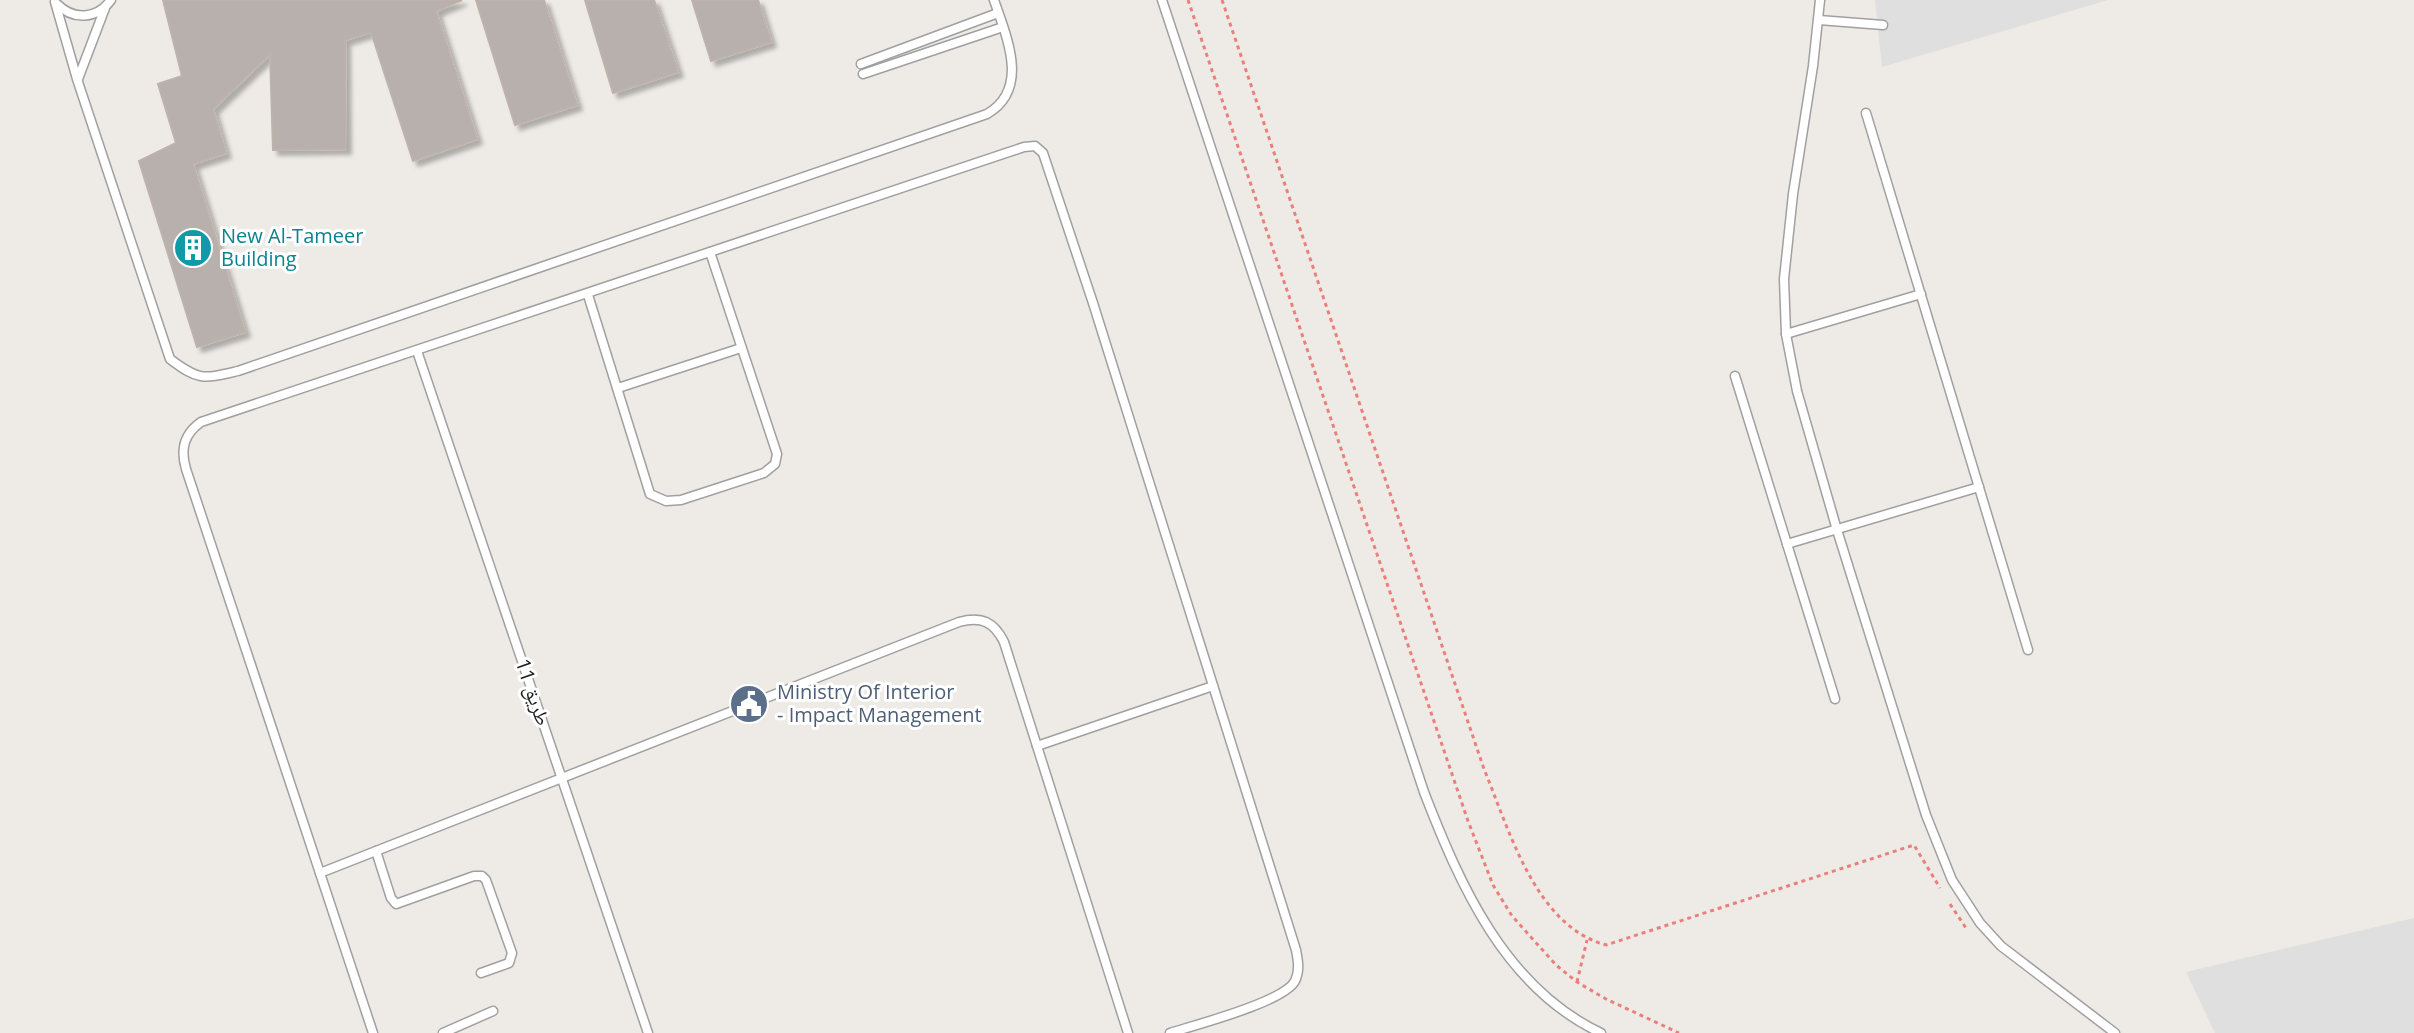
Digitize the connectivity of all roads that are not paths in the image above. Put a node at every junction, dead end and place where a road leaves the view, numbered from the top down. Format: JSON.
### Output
{"nodes":[{"id":1,"x":994,"y":0,"type":"edge"},
{"id":2,"x":1162,"y":0,"type":"edge"},
{"id":3,"x":1820,"y":0,"type":"edge"},
{"id":4,"x":55,"y":1,"type":"edge"},
{"id":5,"x":108,"y":4,"type":"edge"},
{"id":6,"x":998,"y":13,"type":"junction"},
{"id":7,"x":1819,"y":20,"type":"junction"},
{"id":8,"x":1883,"y":25,"type":"dead end"},
{"id":9,"x":1003,"y":27,"type":"junction"},
{"id":10,"x":77,"y":79,"type":"junction"},
{"id":11,"x":1866,"y":113,"type":"dead end"},
{"id":12,"x":710,"y":252,"type":"junction"},
{"id":13,"x":1921,"y":294,"type":"junction"},
{"id":14,"x":588,"y":295,"type":"junction"},
{"id":15,"x":1786,"y":334,"type":"junction"},
{"id":16,"x":741,"y":348,"type":"junction"},
{"id":17,"x":417,"y":351,"type":"junction"},
{"id":18,"x":1735,"y":376,"type":"dead end"},
{"id":19,"x":618,"y":388,"type":"junction"},
{"id":20,"x":1979,"y":487,"type":"junction"},
{"id":21,"x":1837,"y":530,"type":"junction"},
{"id":22,"x":1787,"y":544,"type":"junction"},
{"id":23,"x":2028,"y":650,"type":"dead end"},
{"id":24,"x":1213,"y":686,"type":"junction"},
{"id":25,"x":1835,"y":699,"type":"dead end"},
{"id":26,"x":1037,"y":746,"type":"junction"},
{"id":27,"x":562,"y":779,"type":"junction"},
{"id":28,"x":376,"y":851,"type":"junction"},
{"id":29,"x":320,"y":873,"type":"junction"},
{"id":30,"x":481,"y":973,"type":"dead end"},
{"id":31,"x":493,"y":1011,"type":"dead end"},
{"id":32,"x":373,"y":1033,"type":"edge"},
{"id":33,"x":443,"y":1033,"type":"edge"},
{"id":34,"x":648,"y":1033,"type":"edge"},
{"id":35,"x":1128,"y":1033,"type":"edge"},
{"id":36,"x":1170,"y":1033,"type":"edge"},
{"id":37,"x":1601,"y":1033,"type":"edge"},
{"id":38,"x":2115,"y":1033,"type":"edge"}],
"edges":[{"from":1,"to":6,"type":"lane"},
{"from":2,"to":37,"type":"lane"},
{"from":3,"to":7,"type":"lane"},
{"from":4,"to":5,"type":"lane"},
{"from":4,"to":10,"type":"lane"},
{"from":5,"to":10,"type":"lane"},
{"from":6,"to":9,"type":"lane"},
{"from":6,"to":9,"type":"lane"},
{"from":7,"to":8,"type":"lane"},
{"from":7,"to":15,"type":"lane"},
{"from":9,"to":10,"type":"lane"},
{"from":11,"to":13,"type":"lane"},
{"from":12,"to":14,"type":"lane"},
{"from":12,"to":16,"type":"lane"},
{"from":12,"to":24,"type":"lane"},
{"from":13,"to":15,"type":"lane"},
{"from":13,"to":20,"type":"lane"},
{"from":14,"to":17,"type":"lane"},
{"from":14,"to":19,"type":"lane"},
{"from":15,"to":21,"type":"lane"},
{"from":16,"to":19,"type":"lane"},
{"from":16,"to":19,"type":"lane"},
{"from":17,"to":27,"type":"lane","name":"طريق 11"},
{"from":17,"to":29,"type":"lane"},
{"from":18,"to":22,"type":"lane"},
{"from":20,"to":21,"type":"lane"},
{"from":20,"to":23,"type":"lane"},
{"from":21,"to":22,"type":"lane"},
{"from":21,"to":38,"type":"lane"},
{"from":22,"to":25,"type":"lane"},
{"from":24,"to":26,"type":"lane"},
{"from":24,"to":36,"type":"lane"},
{"from":26,"to":27,"type":"lane"},
{"from":26,"to":35,"type":"lane"},
{"from":27,"to":28,"type":"lane"},
{"from":27,"to":34,"type":"lane","name":"طريق 11"},
{"from":28,"to":29,"type":"lane"},
{"from":28,"to":30,"type":"lane"},
{"from":29,"to":32,"type":"lane"},
{"from":31,"to":33,"type":"lane"}]}
